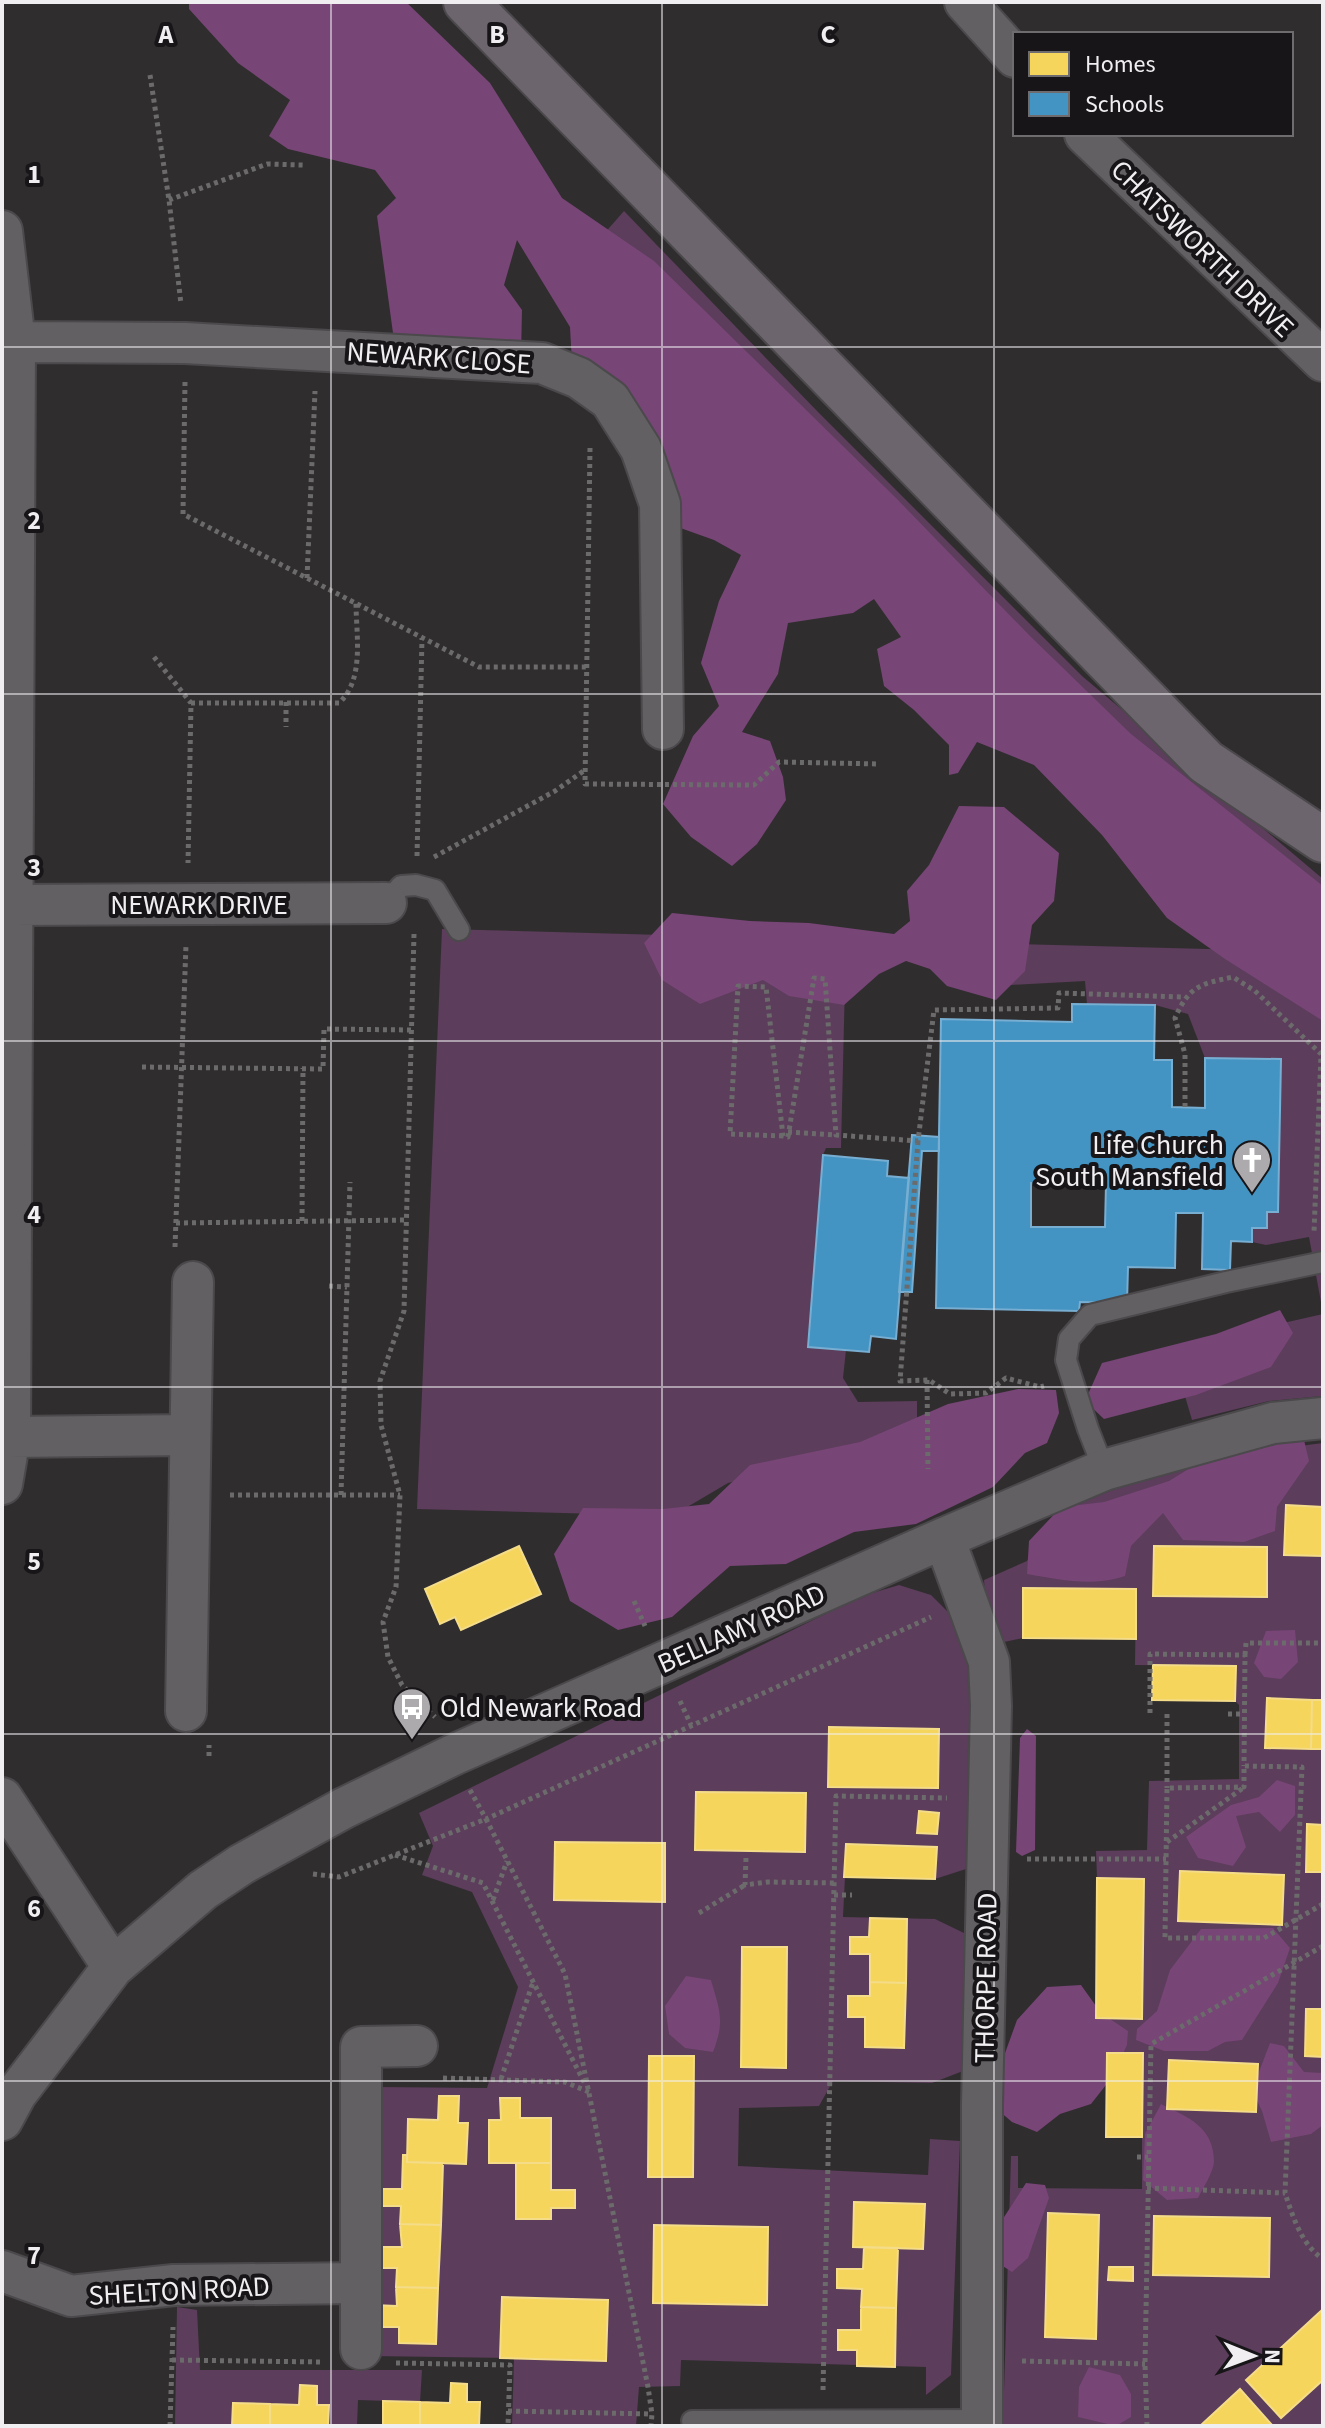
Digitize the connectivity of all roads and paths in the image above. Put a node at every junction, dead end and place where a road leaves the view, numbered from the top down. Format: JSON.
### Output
{"nodes":[{"id":1,"x":466,"y":2,"type":"edge"},
{"id":2,"x":965,"y":2,"type":"edge"},
{"id":3,"x":1013,"y":55,"type":"edge"},
{"id":4,"x":150,"y":75,"type":"dead end"},
{"id":5,"x":1087,"y":136,"type":"edge"},
{"id":6,"x":303,"y":165,"type":"dead end"},
{"id":7,"x":169,"y":200,"type":"junction"},
{"id":8,"x":2,"y":231,"type":"edge"},
{"id":9,"x":15,"y":342,"type":"junction"},
{"id":10,"x":185,"y":343,"type":"junction"},
{"id":11,"x":317,"y":350,"type":"junction"},
{"id":12,"x":1323,"y":361,"type":"edge"},
{"id":13,"x":307,"y":578,"type":"junction"},
{"id":14,"x":356,"y":603,"type":"junction"},
{"id":15,"x":422,"y":638,"type":"junction"},
{"id":16,"x":154,"y":657,"type":"dead end"},
{"id":17,"x":587,"y":667,"type":"dead end"},
{"id":18,"x":286,"y":702,"type":"junction"},
{"id":19,"x":191,"y":703,"type":"junction"},
{"id":20,"x":286,"y":727,"type":"dead end"},
{"id":21,"x":663,"y":729,"type":"dead end"},
{"id":22,"x":586,"y":770,"type":"dead end"},
{"id":23,"x":1323,"y":840,"type":"edge"},
{"id":24,"x":406,"y":885,"type":"junction"},
{"id":25,"x":12,"y":905,"type":"junction"},
{"id":26,"x":187,"y":905,"type":"junction"},
{"id":27,"x":459,"y":930,"type":"dead end"},
{"id":28,"x":1184,"y":997,"type":"junction"},
{"id":29,"x":349,"y":1019,"type":"dead end"},
{"id":30,"x":348,"y":1029,"type":"junction"},
{"id":31,"x":411,"y":1030,"type":"junction"},
{"id":32,"x":142,"y":1067,"type":"dead end"},
{"id":33,"x":181,"y":1067,"type":"junction"},
{"id":34,"x":303,"y":1068,"type":"junction"},
{"id":35,"x":1185,"y":1107,"type":"dead end"},
{"id":36,"x":786,"y":1134,"type":"junction"},
{"id":37,"x":836,"y":1135,"type":"junction"},
{"id":38,"x":918,"y":1141,"type":"junction"},
{"id":39,"x":350,"y":1182,"type":"dead end"},
{"id":40,"x":407,"y":1220,"type":"junction"},
{"id":41,"x":302,"y":1221,"type":"junction"},
{"id":42,"x":349,"y":1221,"type":"junction"},
{"id":43,"x":175,"y":1223,"type":"junction"},
{"id":44,"x":1318,"y":1263,"type":"edge"},
{"id":45,"x":184,"y":1267,"type":"joint"},
{"id":46,"x":329,"y":1286,"type":"dead end"},
{"id":47,"x":347,"y":1287,"type":"junction"},
{"id":48,"x":1071,"y":1378,"type":"junction"},
{"id":49,"x":927,"y":1380,"type":"junction"},
{"id":50,"x":1323,"y":1418,"type":"edge"},
{"id":51,"x":190,"y":1435,"type":"junction"},
{"id":52,"x":10,"y":1437,"type":"junction"},
{"id":53,"x":928,"y":1469,"type":"dead end"},
{"id":54,"x":1104,"y":1470,"type":"junction"},
{"id":55,"x":2,"y":1484,"type":"edge"},
{"id":56,"x":189,"y":1495,"type":"junction"},
{"id":57,"x":341,"y":1495,"type":"junction"},
{"id":58,"x":400,"y":1495,"type":"junction"},
{"id":59,"x":944,"y":1538,"type":"junction"},
{"id":60,"x":634,"y":1601,"type":"dead end"},
{"id":61,"x":933,"y":1616,"type":"dead end"},
{"id":62,"x":647,"y":1630,"type":"dead end"},
{"id":63,"x":1323,"y":1643,"type":"edge"},
{"id":64,"x":1245,"y":1655,"type":"junction"},
{"id":65,"x":677,"y":1692,"type":"dead end"},
{"id":66,"x":186,"y":1711,"type":"dead end"},
{"id":67,"x":1150,"y":1713,"type":"dead end"},
{"id":68,"x":1167,"y":1714,"type":"dead end"},
{"id":69,"x":1228,"y":1714,"type":"dead end"},
{"id":70,"x":1244,"y":1714,"type":"junction"},
{"id":71,"x":691,"y":1725,"type":"junction"},
{"id":72,"x":453,"y":1755,"type":"junction"},
{"id":73,"x":1244,"y":1766,"type":"junction"},
{"id":74,"x":1244,"y":1787,"type":"junction"},
{"id":75,"x":1167,"y":1788,"type":"junction"},
{"id":76,"x":2,"y":1798,"type":"edge"},
{"id":77,"x":988,"y":1799,"type":"junction"},
{"id":78,"x":486,"y":1819,"type":"junction"},
{"id":79,"x":1167,"y":1842,"type":"junction"},
{"id":80,"x":393,"y":1855,"type":"junction"},
{"id":81,"x":746,"y":1858,"type":"dead end"},
{"id":82,"x":988,"y":1859,"type":"junction"},
{"id":83,"x":1166,"y":1859,"type":"junction"},
{"id":84,"x":507,"y":1861,"type":"junction"},
{"id":85,"x":311,"y":1873,"type":"dead end"},
{"id":86,"x":835,"y":1883,"type":"junction"},
{"id":87,"x":745,"y":1885,"type":"junction"},
{"id":88,"x":834,"y":1895,"type":"junction"},
{"id":89,"x":852,"y":1895,"type":"dead end"},
{"id":90,"x":493,"y":1901,"type":"junction"},
{"id":91,"x":1323,"y":1904,"type":"edge"},
{"id":92,"x":699,"y":1913,"type":"dead end"},
{"id":93,"x":1294,"y":1920,"type":"junction"},
{"id":94,"x":1323,"y":1946,"type":"edge"},
{"id":95,"x":1294,"y":1961,"type":"junction"},
{"id":96,"x":113,"y":1967,"type":"junction"},
{"id":97,"x":533,"y":1981,"type":"junction"},
{"id":98,"x":428,"y":2062,"type":"joint"},
{"id":99,"x":501,"y":2079,"type":"junction"},
{"id":100,"x":589,"y":2092,"type":"junction"},
{"id":101,"x":2,"y":2120,"type":"edge"},
{"id":102,"x":1137,"y":2157,"type":"dead end"},
{"id":103,"x":1148,"y":2157,"type":"junction"},
{"id":104,"x":1147,"y":2188,"type":"junction"},
{"id":105,"x":1285,"y":2193,"type":"junction"},
{"id":106,"x":1323,"y":2259,"type":"edge"},
{"id":107,"x":2,"y":2271,"type":"edge"},
{"id":108,"x":360,"y":2283,"type":"junction"},
{"id":109,"x":174,"y":2285,"type":"junction"},
{"id":110,"x":361,"y":2349,"type":"dead end"},
{"id":111,"x":982,"y":2361,"type":"junction"},
{"id":112,"x":1145,"y":2364,"type":"junction"},
{"id":113,"x":508,"y":2411,"type":"dead end"},
{"id":114,"x":652,"y":2414,"type":"junction"},
{"id":115,"x":822,"y":2420,"type":"junction"},
{"id":116,"x":692,"y":2421,"type":"dead end"},
{"id":117,"x":982,"y":2423,"type":"edge"},
{"id":118,"x":170,"y":2426,"type":"edge"},
{"id":119,"x":651,"y":2426,"type":"edge"},
{"id":120,"x":1147,"y":2426,"type":"edge"}],
"edges":[{"from":1,"to":23,"type":"main road"},
{"from":2,"to":3,"type":"street"},
{"from":4,"to":7,"type":"path"},
{"from":5,"to":12,"type":"street","name":"CHATSWORTH DRIVE"},
{"from":6,"to":7,"type":"path"},
{"from":7,"to":10,"type":"path"},
{"from":8,"to":9,"type":"street"},
{"from":9,"to":10,"type":"street","name":"NEWARK CLOSE"},
{"from":9,"to":25,"type":"street"},
{"from":10,"to":11,"type":"street","name":"NEWARK CLOSE"},
{"from":10,"to":13,"type":"path"},
{"from":11,"to":13,"type":"path"},
{"from":11,"to":21,"type":"street","name":"NEWARK CLOSE"},
{"from":13,"to":14,"type":"path"},
{"from":14,"to":15,"type":"path"},
{"from":14,"to":18,"type":"path"},
{"from":15,"to":17,"type":"path"},
{"from":15,"to":24,"type":"path"},
{"from":16,"to":19,"type":"path"},
{"from":18,"to":19,"type":"path"},
{"from":18,"to":20,"type":"path"},
{"from":19,"to":26,"type":"path"},
{"from":22,"to":24,"type":"path"},
{"from":24,"to":26,"type":"street","name":"NEWARK DRIVE"},
{"from":24,"to":27,"type":"lane"},
{"from":24,"to":31,"type":"path"},
{"from":25,"to":26,"type":"street","name":"NEWARK DRIVE"},
{"from":25,"to":52,"type":"street"},
{"from":26,"to":33,"type":"path"},
{"from":28,"to":35,"type":"path"},
{"from":28,"to":38,"type":"path"},
{"from":28,"to":44,"type":"path"},
{"from":29,"to":30,"type":"path"},
{"from":30,"to":31,"type":"path"},
{"from":30,"to":34,"type":"path"},
{"from":31,"to":40,"type":"path"},
{"from":32,"to":33,"type":"path"},
{"from":33,"to":34,"type":"path"},
{"from":33,"to":43,"type":"path"},
{"from":34,"to":41,"type":"path"},
{"from":36,"to":36,"type":"path"},
{"from":36,"to":37,"type":"path"},
{"from":36,"to":37,"type":"path"},
{"from":37,"to":38,"type":"path"},
{"from":38,"to":49,"type":"path"},
{"from":39,"to":42,"type":"path"},
{"from":40,"to":42,"type":"path"},
{"from":40,"to":58,"type":"path"},
{"from":41,"to":42,"type":"path"},
{"from":41,"to":43,"type":"path"},
{"from":42,"to":47,"type":"path"},
{"from":43,"to":45,"type":"path"},
{"from":44,"to":48,"type":"lane"},
{"from":45,"to":51,"type":"street"},
{"from":46,"to":47,"type":"path"},
{"from":47,"to":57,"type":"path"},
{"from":48,"to":49,"type":"path"},
{"from":48,"to":54,"type":"lane"},
{"from":49,"to":53,"type":"path"},
{"from":50,"to":54,"type":"street","name":"BELLAMY ROAD"},
{"from":51,"to":52,"type":"street"},
{"from":51,"to":56,"type":"street"},
{"from":52,"to":55,"type":"street"},
{"from":54,"to":59,"type":"street","name":"BELLAMY ROAD"},
{"from":56,"to":57,"type":"path"},
{"from":56,"to":66,"type":"street"},
{"from":57,"to":58,"type":"path"},
{"from":58,"to":72,"type":"path"},
{"from":59,"to":72,"type":"street","name":"BELLAMY ROAD"},
{"from":59,"to":77,"type":"street","name":"THORPE ROAD"},
{"from":60,"to":62,"type":"path"},
{"from":61,"to":71,"type":"path"},
{"from":63,"to":64,"type":"path"},
{"from":64,"to":67,"type":"path"},
{"from":64,"to":70,"type":"path"},
{"from":65,"to":71,"type":"path"},
{"from":68,"to":75,"type":"path"},
{"from":69,"to":70,"type":"path"},
{"from":70,"to":73,"type":"path"},
{"from":71,"to":78,"type":"path"},
{"from":72,"to":78,"type":"path"},
{"from":72,"to":96,"type":"street","name":"BELLAMY ROAD"},
{"from":73,"to":74,"type":"path"},
{"from":73,"to":93,"type":"path"},
{"from":74,"to":75,"type":"path"},
{"from":74,"to":79,"type":"path"},
{"from":75,"to":79,"type":"path"},
{"from":76,"to":96,"type":"street"},
{"from":77,"to":82,"type":"street","name":"THORPE ROAD"},
{"from":77,"to":86,"type":"path"},
{"from":78,"to":80,"type":"path"},
{"from":78,"to":84,"type":"path"},
{"from":79,"to":83,"type":"path"},
{"from":80,"to":85,"type":"path"},
{"from":80,"to":90,"type":"path"},
{"from":81,"to":87,"type":"path"},
{"from":82,"to":83,"type":"path"},
{"from":82,"to":111,"type":"street","name":"THORPE ROAD"},
{"from":83,"to":93,"type":"path"},
{"from":84,"to":90,"type":"path"},
{"from":84,"to":100,"type":"path"},
{"from":86,"to":87,"type":"path"},
{"from":86,"to":88,"type":"path"},
{"from":87,"to":92,"type":"path"},
{"from":88,"to":89,"type":"path"},
{"from":88,"to":115,"type":"path"},
{"from":90,"to":97,"type":"path"},
{"from":91,"to":93,"type":"path"},
{"from":93,"to":95,"type":"path"},
{"from":94,"to":95,"type":"path"},
{"from":95,"to":103,"type":"path"},
{"from":95,"to":105,"type":"path"},
{"from":96,"to":101,"type":"street"},
{"from":97,"to":99,"type":"path"},
{"from":97,"to":100,"type":"path"},
{"from":98,"to":99,"type":"path"},
{"from":98,"to":108,"type":"street"},
{"from":99,"to":100,"type":"path"},
{"from":100,"to":114,"type":"path"},
{"from":102,"to":103,"type":"path"},
{"from":103,"to":104,"type":"path"},
{"from":104,"to":105,"type":"path"},
{"from":104,"to":112,"type":"path"},
{"from":105,"to":106,"type":"path"},
{"from":107,"to":109,"type":"street","name":"SHELTON ROAD"},
{"from":108,"to":109,"type":"street","name":"SHELTON ROAD"},
{"from":108,"to":110,"type":"street"},
{"from":109,"to":118,"type":"path"},
{"from":111,"to":112,"type":"path"},
{"from":111,"to":117,"type":"street","name":"THORPE ROAD"},
{"from":112,"to":120,"type":"path"},
{"from":113,"to":114,"type":"path"},
{"from":114,"to":119,"type":"path"},
{"from":115,"to":116,"type":"lane"},
{"from":115,"to":117,"type":"lane"}]}
